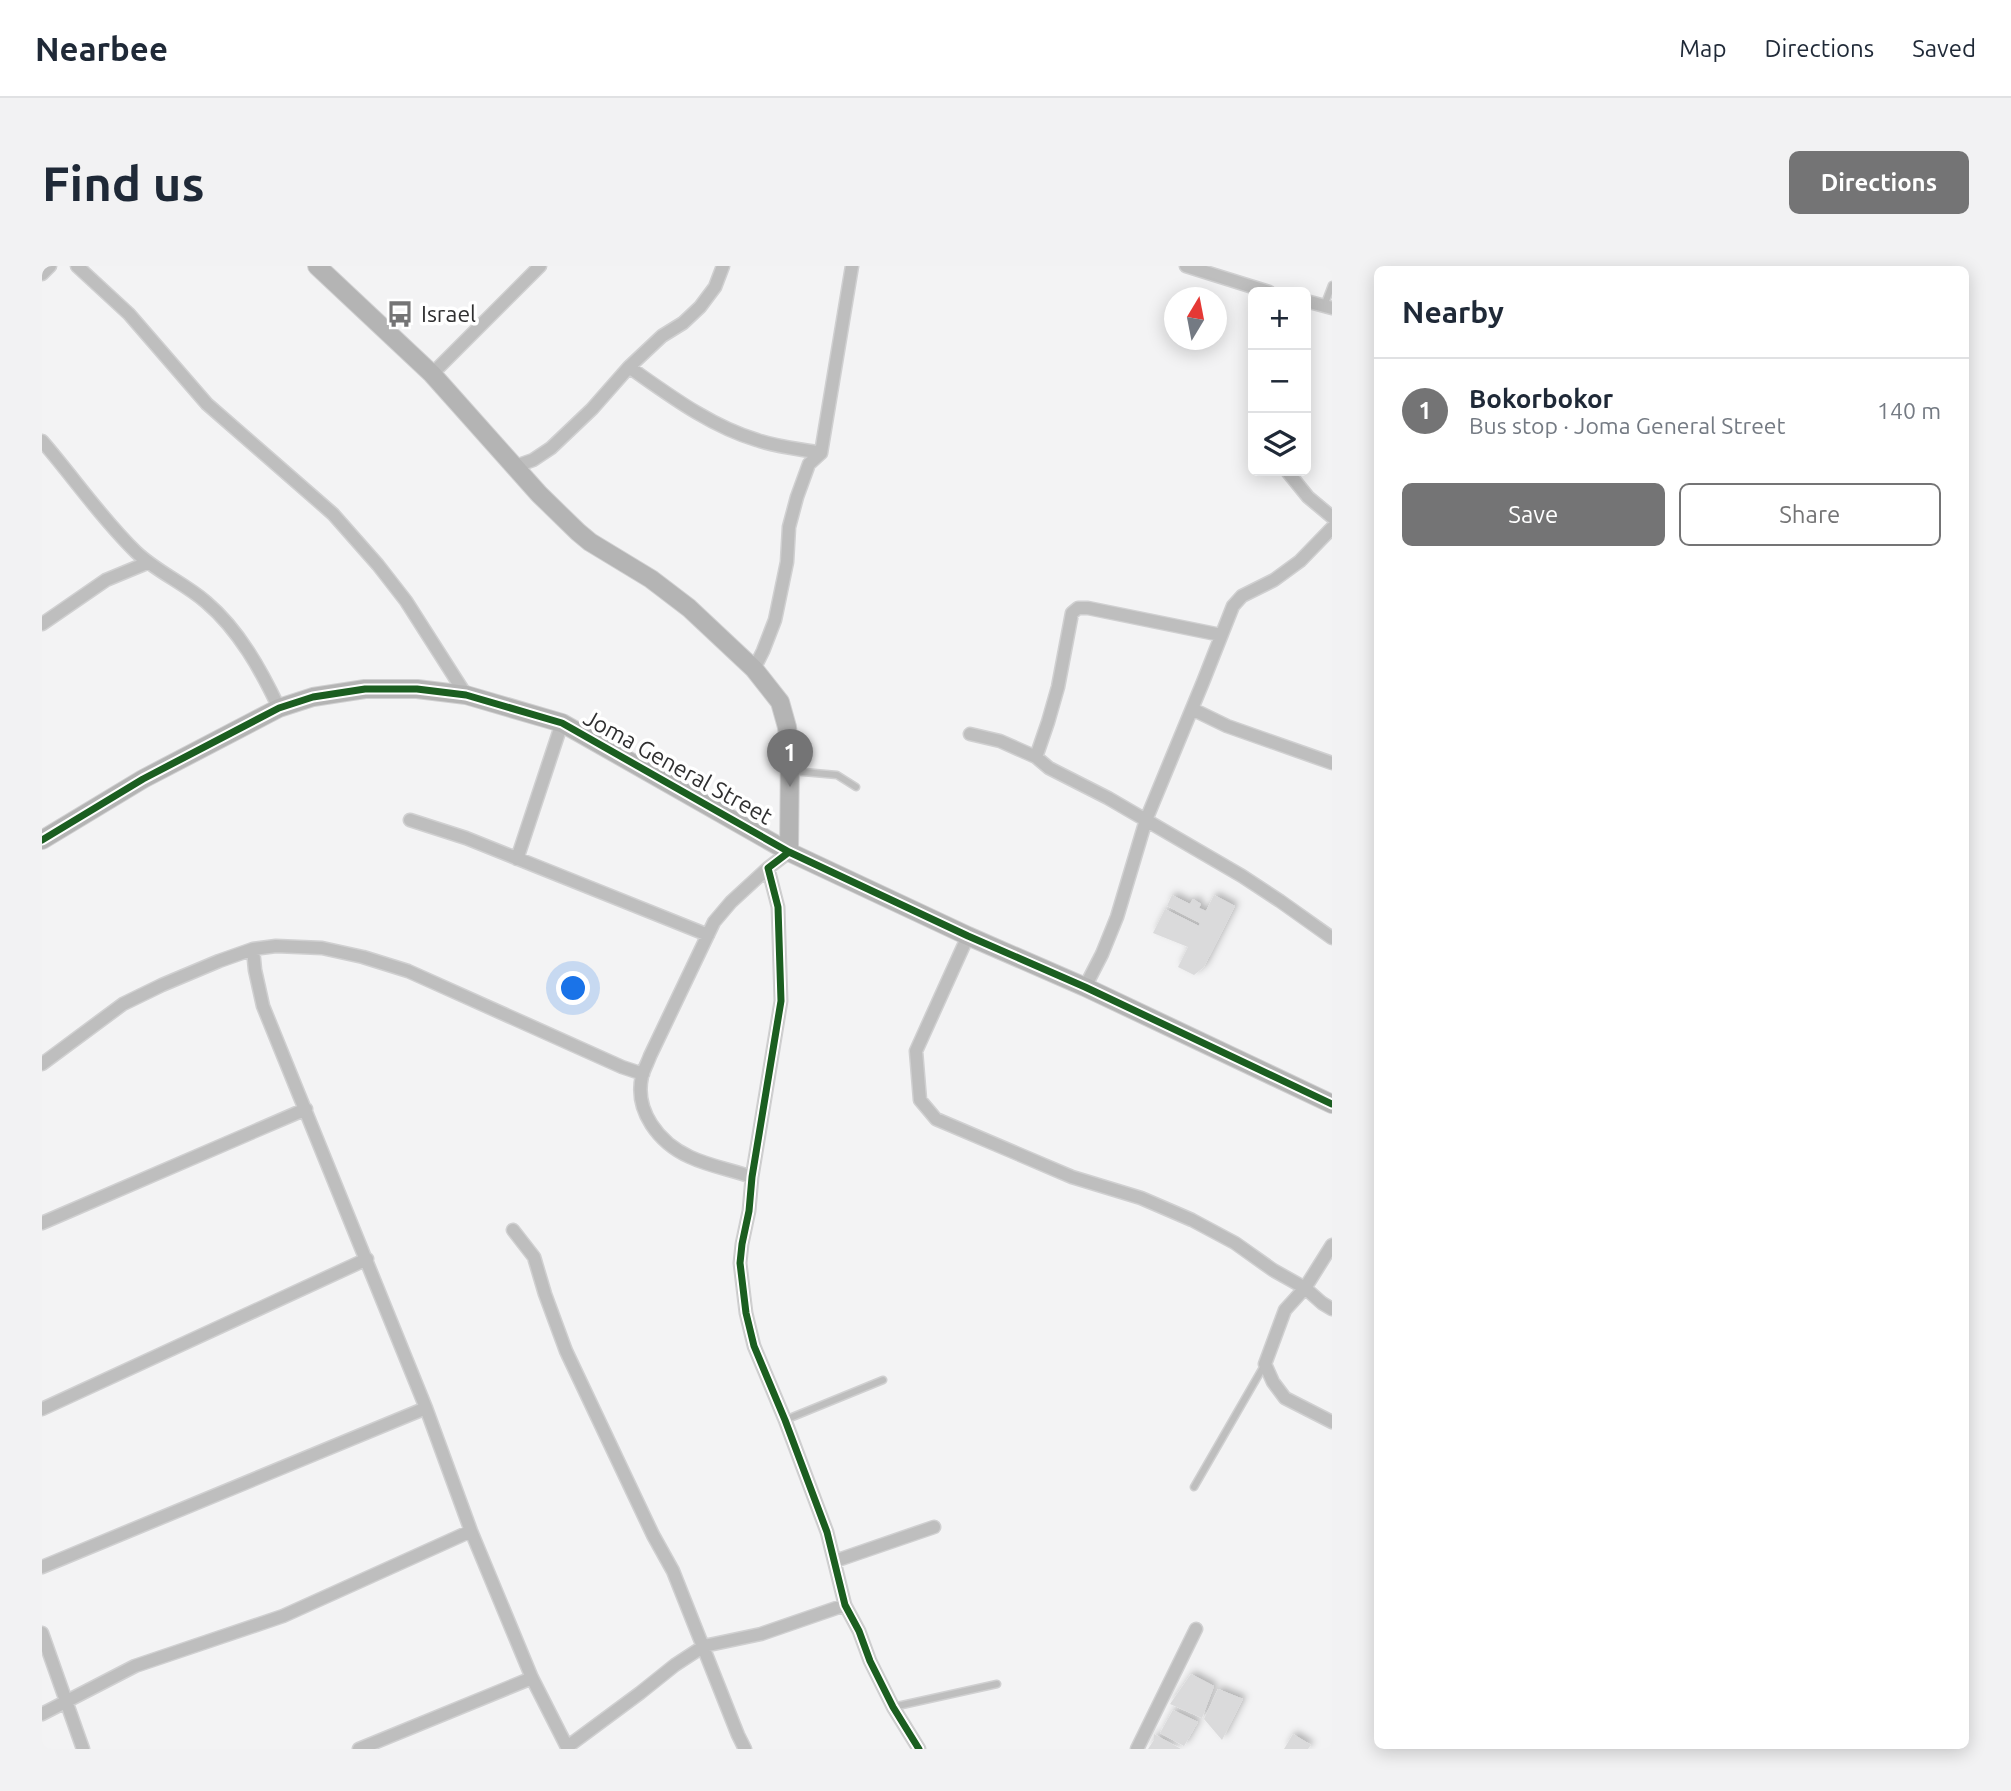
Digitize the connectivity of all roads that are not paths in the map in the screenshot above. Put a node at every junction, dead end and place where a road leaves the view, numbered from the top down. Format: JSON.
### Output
{"nodes":[{"id":1,"x":50,"y":266,"type":"edge"},
{"id":2,"x":77,"y":266,"type":"edge"},
{"id":3,"x":317,"y":266,"type":"edge"},
{"id":4,"x":540,"y":266,"type":"edge"},
{"id":5,"x":723,"y":266,"type":"edge"},
{"id":6,"x":852,"y":266,"type":"edge"},
{"id":7,"x":1186,"y":266,"type":"edge"},
{"id":8,"x":42,"y":274,"type":"edge"},
{"id":9,"x":1332,"y":285,"type":"edge"},
{"id":10,"x":1253,"y":287,"type":"edge"},
{"id":11,"x":1311,"y":302,"type":"edge"},
{"id":12,"x":1328,"y":307,"type":"edge"},
{"id":13,"x":629,"y":367,"type":"junction"},
{"id":14,"x":432,"y":374,"type":"junction"},
{"id":15,"x":42,"y":441,"type":"edge"},
{"id":16,"x":821,"y":453,"type":"junction"},
{"id":17,"x":516,"y":466,"type":"junction"},
{"id":18,"x":1291,"y":476,"type":"edge"},
{"id":19,"x":1332,"y":517,"type":"edge"},
{"id":20,"x":1332,"y":528,"type":"edge"},
{"id":21,"x":147,"y":563,"type":"junction"},
{"id":22,"x":42,"y":624,"type":"edge"},
{"id":23,"x":1221,"y":635,"type":"junction"},
{"id":24,"x":754,"y":669,"type":"junction"},
{"id":25,"x":466,"y":695,"type":"junction"},
{"id":26,"x":279,"y":708,"type":"junction"},
{"id":27,"x":1192,"y":709,"type":"junction"},
{"id":28,"x":562,"y":723,"type":"junction"},
{"id":29,"x":970,"y":734,"type":"dead end"},
{"id":30,"x":1036,"y":757,"type":"junction"},
{"id":31,"x":1332,"y":763,"type":"edge"},
{"id":32,"x":790,"y":771,"type":"junction"},
{"id":33,"x":856,"y":787,"type":"dead end"},
{"id":34,"x":410,"y":820,"type":"dead end"},
{"id":35,"x":1146,"y":820,"type":"junction"},
{"id":36,"x":42,"y":841,"type":"edge"},
{"id":37,"x":789,"y":852,"type":"junction"},
{"id":38,"x":517,"y":859,"type":"junction"},
{"id":39,"x":768,"y":868,"type":"junction"},
{"id":40,"x":708,"y":935,"type":"junction"},
{"id":41,"x":968,"y":936,"type":"junction"},
{"id":42,"x":1332,"y":938,"type":"edge"},
{"id":43,"x":253,"y":949,"type":"junction"},
{"id":44,"x":1085,"y":987,"type":"junction"},
{"id":45,"x":42,"y":1064,"type":"edge"},
{"id":46,"x":643,"y":1074,"type":"junction"},
{"id":47,"x":1332,"y":1104,"type":"edge"},
{"id":48,"x":306,"y":1109,"type":"junction"},
{"id":49,"x":752,"y":1177,"type":"junction"},
{"id":50,"x":42,"y":1223,"type":"edge"},
{"id":51,"x":513,"y":1230,"type":"dead end"},
{"id":52,"x":1332,"y":1245,"type":"edge"},
{"id":53,"x":367,"y":1259,"type":"junction"},
{"id":54,"x":1305,"y":1289,"type":"junction"},
{"id":55,"x":1332,"y":1308,"type":"edge"},
{"id":56,"x":1265,"y":1364,"type":"junction"},
{"id":57,"x":883,"y":1380,"type":"dead end"},
{"id":58,"x":426,"y":1408,"type":"junction"},
{"id":59,"x":42,"y":1409,"type":"edge"},
{"id":60,"x":785,"y":1420,"type":"junction"},
{"id":61,"x":1332,"y":1422,"type":"edge"},
{"id":62,"x":1194,"y":1487,"type":"dead end"},
{"id":63,"x":934,"y":1527,"type":"dead end"},
{"id":64,"x":471,"y":1531,"type":"junction"},
{"id":65,"x":835,"y":1561,"type":"junction"},
{"id":66,"x":42,"y":1567,"type":"edge"},
{"id":67,"x":845,"y":1605,"type":"junction"},
{"id":68,"x":1196,"y":1629,"type":"dead end"},
{"id":69,"x":42,"y":1633,"type":"edge"},
{"id":70,"x":704,"y":1646,"type":"junction"},
{"id":71,"x":532,"y":1678,"type":"junction"},
{"id":72,"x":997,"y":1684,"type":"dead end"},
{"id":73,"x":65,"y":1703,"type":"junction"},
{"id":74,"x":893,"y":1707,"type":"junction"},
{"id":75,"x":42,"y":1714,"type":"edge"},
{"id":76,"x":567,"y":1748,"type":"edge"},
{"id":77,"x":83,"y":1749,"type":"edge"},
{"id":78,"x":359,"y":1749,"type":"edge"},
{"id":79,"x":745,"y":1749,"type":"edge"},
{"id":80,"x":919,"y":1749,"type":"edge"},
{"id":81,"x":1137,"y":1749,"type":"edge"}],
"edges":[{"from":1,"to":8,"type":"street"},
{"from":2,"to":25,"type":"street"},
{"from":3,"to":14,"type":"street"},
{"from":4,"to":14,"type":"street"},
{"from":5,"to":13,"type":"street"},
{"from":6,"to":16,"type":"street"},
{"from":7,"to":10,"type":"street"},
{"from":9,"to":12,"type":"lane"},
{"from":11,"to":12,"type":"street"},
{"from":13,"to":16,"type":"street"},
{"from":13,"to":17,"type":"street"},
{"from":14,"to":17,"type":"street"},
{"from":15,"to":21,"type":"street"},
{"from":16,"to":24,"type":"street"},
{"from":17,"to":24,"type":"street"},
{"from":18,"to":19,"type":"street"},
{"from":20,"to":23,"type":"street"},
{"from":21,"to":22,"type":"street"},
{"from":21,"to":26,"type":"street"},
{"from":23,"to":27,"type":"street"},
{"from":23,"to":30,"type":"street"},
{"from":24,"to":32,"type":"street"},
{"from":25,"to":26,"type":"street","name":"Joma General Street"},
{"from":25,"to":28,"type":"street","name":"Joma General Street"},
{"from":26,"to":36,"type":"street","name":"Joma General Street"},
{"from":27,"to":31,"type":"street"},
{"from":27,"to":35,"type":"street"},
{"from":28,"to":37,"type":"street","name":"Joma General Street"},
{"from":28,"to":38,"type":"street"},
{"from":29,"to":30,"type":"street"},
{"from":30,"to":35,"type":"street"},
{"from":32,"to":33,"type":"lane"},
{"from":32,"to":37,"type":"street"},
{"from":34,"to":38,"type":"street"},
{"from":35,"to":42,"type":"street"},
{"from":35,"to":44,"type":"street"},
{"from":37,"to":39,"type":"street"},
{"from":37,"to":41,"type":"street","name":"Joma General Street"},
{"from":38,"to":40,"type":"street"},
{"from":39,"to":40,"type":"street"},
{"from":39,"to":49,"type":"street"},
{"from":40,"to":46,"type":"street"},
{"from":41,"to":44,"type":"street","name":"Joma General Street"},
{"from":41,"to":54,"type":"street"},
{"from":43,"to":45,"type":"street"},
{"from":43,"to":46,"type":"street"},
{"from":43,"to":48,"type":"street"},
{"from":44,"to":47,"type":"street","name":"Joma General Street"},
{"from":46,"to":49,"type":"street"},
{"from":48,"to":50,"type":"street"},
{"from":48,"to":53,"type":"street"},
{"from":49,"to":60,"type":"street"},
{"from":51,"to":70,"type":"street"},
{"from":52,"to":54,"type":"street"},
{"from":53,"to":58,"type":"street"},
{"from":53,"to":59,"type":"street"},
{"from":54,"to":55,"type":"street"},
{"from":54,"to":56,"type":"street"},
{"from":56,"to":61,"type":"street"},
{"from":56,"to":62,"type":"lane"},
{"from":57,"to":60,"type":"lane"},
{"from":58,"to":64,"type":"street"},
{"from":58,"to":66,"type":"street"},
{"from":60,"to":65,"type":"street"},
{"from":63,"to":65,"type":"street"},
{"from":64,"to":71,"type":"street"},
{"from":64,"to":73,"type":"street"},
{"from":65,"to":67,"type":"street"},
{"from":67,"to":70,"type":"street"},
{"from":67,"to":74,"type":"street"},
{"from":68,"to":81,"type":"street"},
{"from":69,"to":73,"type":"street"},
{"from":70,"to":76,"type":"street"},
{"from":70,"to":79,"type":"street"},
{"from":71,"to":76,"type":"street"},
{"from":71,"to":78,"type":"street"},
{"from":72,"to":74,"type":"lane"},
{"from":73,"to":75,"type":"street"},
{"from":73,"to":77,"type":"street"},
{"from":74,"to":80,"type":"street"}]}
